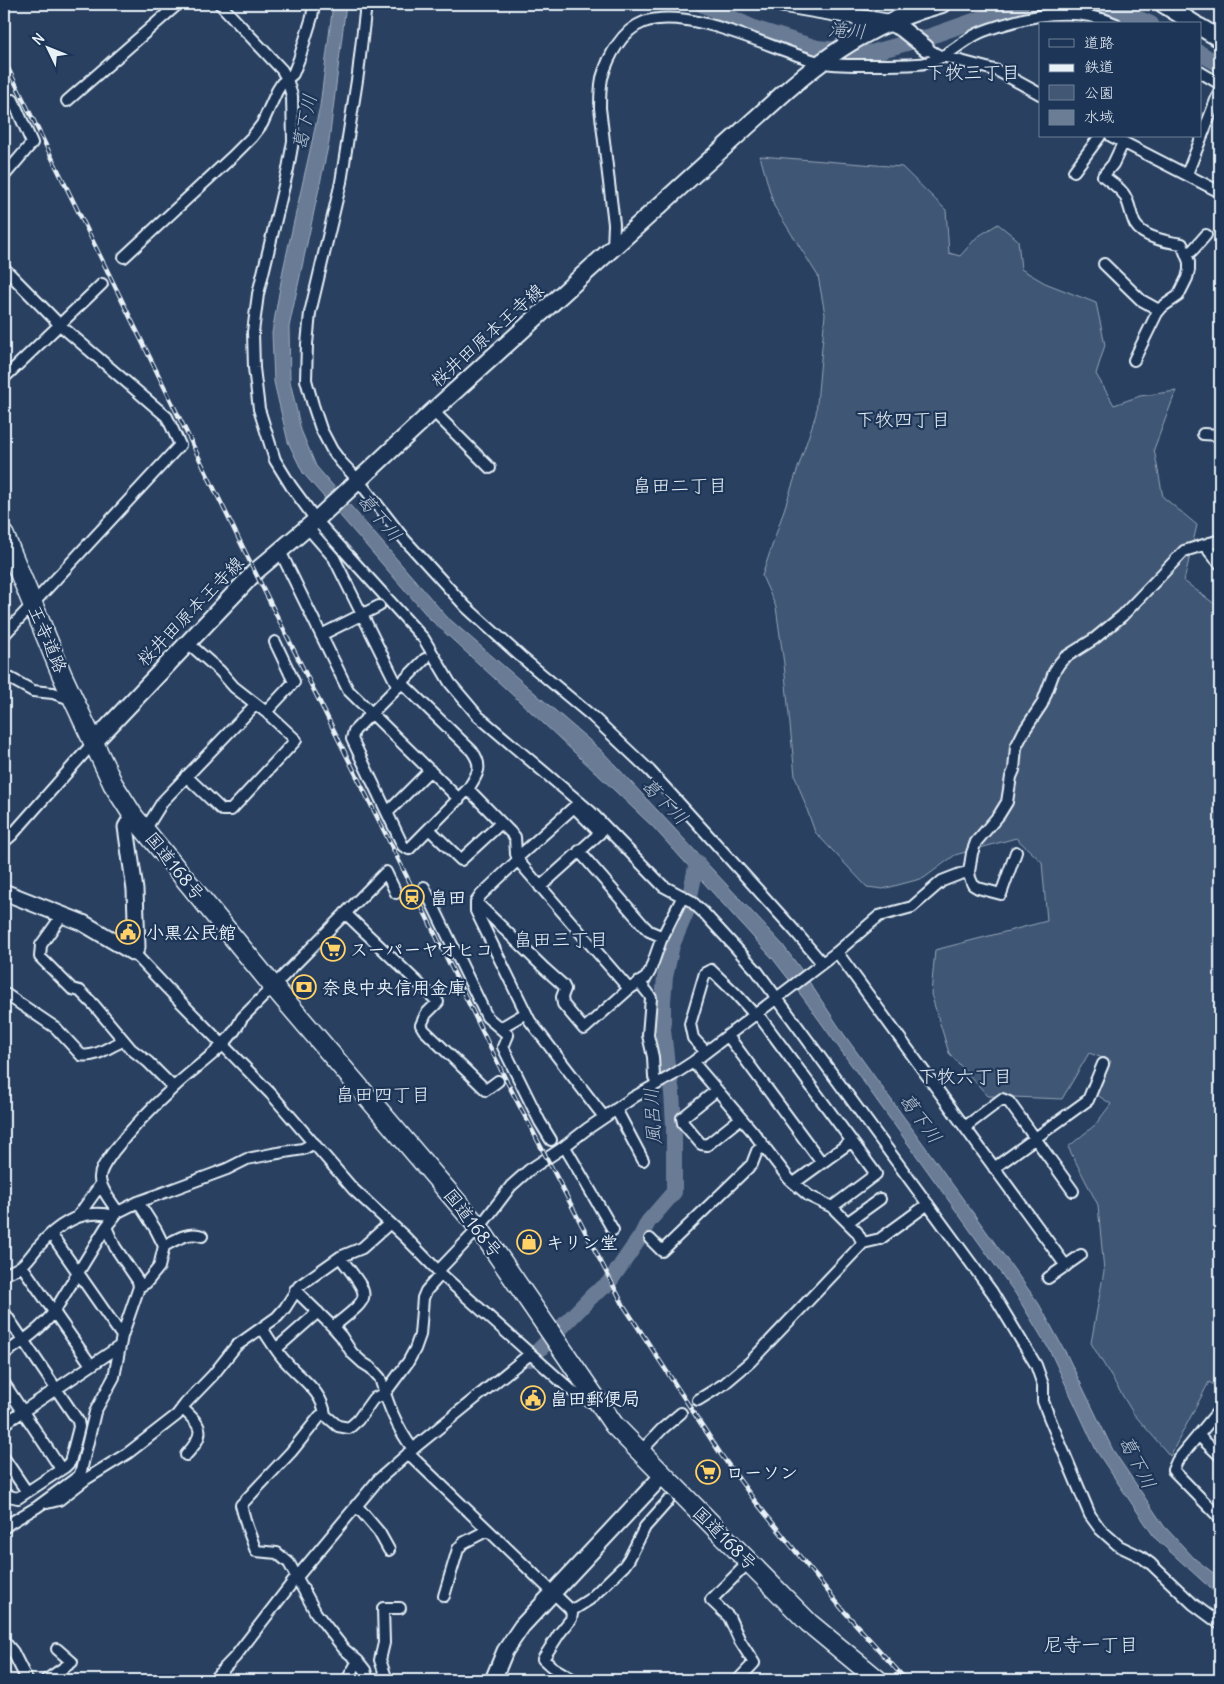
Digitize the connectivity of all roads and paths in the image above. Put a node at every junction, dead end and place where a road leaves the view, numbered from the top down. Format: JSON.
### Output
{"nodes":[{"id":1,"x":178,"y":4,"type":"edge"},
{"id":2,"x":220,"y":4,"type":"edge"},
{"id":3,"x":314,"y":4,"type":"edge"},
{"id":4,"x":366,"y":4,"type":"edge"},
{"id":5,"x":782,"y":4,"type":"edge"},
{"id":6,"x":942,"y":4,"type":"edge"},
{"id":7,"x":1163,"y":4,"type":"edge"},
{"id":8,"x":1112,"y":22,"type":"edge"},
{"id":9,"x":1193,"y":22,"type":"edge"},
{"id":10,"x":894,"y":25,"type":"junction"},
{"id":11,"x":1202,"y":28,"type":"edge"},
{"id":12,"x":1220,"y":39,"type":"edge"},
{"id":13,"x":926,"y":48,"type":"joint"},
{"id":14,"x":944,"y":57,"type":"junction"},
{"id":15,"x":824,"y":60,"type":"junction"},
{"id":16,"x":1202,"y":73,"type":"edge"},
{"id":17,"x":287,"y":79,"type":"junction"},
{"id":18,"x":1220,"y":84,"type":"edge"},
{"id":19,"x":1220,"y":90,"type":"edge"},
{"id":20,"x":1039,"y":93,"type":"edge"},
{"id":21,"x":13,"y":100,"type":"dead end"},
{"id":22,"x":67,"y":101,"type":"dead end"},
{"id":23,"x":1202,"y":136,"type":"edge"},
{"id":24,"x":1099,"y":138,"type":"edge"},
{"id":25,"x":1116,"y":138,"type":"edge"},
{"id":26,"x":1201,"y":138,"type":"edge"},
{"id":27,"x":1074,"y":172,"type":"dead end"},
{"id":28,"x":1187,"y":174,"type":"junction"},
{"id":29,"x":4,"y":176,"type":"edge"},
{"id":30,"x":1220,"y":192,"type":"edge"},
{"id":31,"x":1206,"y":234,"type":"dead end"},
{"id":32,"x":613,"y":248,"type":"junction"},
{"id":33,"x":1186,"y":254,"type":"junction"},
{"id":34,"x":124,"y":256,"type":"dead end"},
{"id":35,"x":1104,"y":264,"type":"dead end"},
{"id":36,"x":4,"y":268,"type":"edge"},
{"id":37,"x":102,"y":284,"type":"dead end"},
{"id":38,"x":1159,"y":310,"type":"junction"},
{"id":39,"x":60,"y":325,"type":"junction"},
{"id":40,"x":1134,"y":360,"type":"dead end"},
{"id":41,"x":4,"y":378,"type":"edge"},
{"id":42,"x":433,"y":411,"type":"junction"},
{"id":43,"x":1203,"y":434,"type":"dead end"},
{"id":44,"x":1220,"y":436,"type":"edge"},
{"id":45,"x":490,"y":468,"type":"dead end"},
{"id":46,"x":358,"y":480,"type":"junction"},
{"id":47,"x":311,"y":524,"type":"junction"},
{"id":48,"x":4,"y":535,"type":"edge"},
{"id":49,"x":1220,"y":540,"type":"edge"},
{"id":50,"x":1209,"y":543,"type":"junction"},
{"id":51,"x":280,"y":551,"type":"junction"},
{"id":52,"x":1220,"y":564,"type":"edge"},
{"id":53,"x":33,"y":603,"type":"junction"},
{"id":54,"x":379,"y":606,"type":"dead end"},
{"id":55,"x":362,"y":615,"type":"junction"},
{"id":56,"x":4,"y":635,"type":"edge"},
{"id":57,"x":321,"y":635,"type":"junction"},
{"id":58,"x":187,"y":642,"type":"junction"},
{"id":59,"x":275,"y":642,"type":"dead end"},
{"id":60,"x":425,"y":659,"type":"dead end"},
{"id":61,"x":4,"y":675,"type":"edge"},
{"id":62,"x":400,"y":685,"type":"junction"},
{"id":63,"x":74,"y":700,"type":"junction"},
{"id":64,"x":256,"y":704,"type":"junction"},
{"id":65,"x":266,"y":712,"type":"junction"},
{"id":66,"x":372,"y":714,"type":"junction"},
{"id":67,"x":93,"y":742,"type":"junction"},
{"id":68,"x":430,"y":770,"type":"junction"},
{"id":69,"x":186,"y":776,"type":"junction"},
{"id":70,"x":468,"y":789,"type":"junction"},
{"id":71,"x":459,"y":799,"type":"junction"},
{"id":72,"x":388,"y":812,"type":"junction"},
{"id":73,"x":140,"y":823,"type":"junction"},
{"id":74,"x":501,"y":823,"type":"junction"},
{"id":75,"x":428,"y":829,"type":"junction"},
{"id":76,"x":4,"y":842,"type":"edge"},
{"id":77,"x":579,"y":851,"type":"junction"},
{"id":78,"x":1016,"y":852,"type":"dead end"},
{"id":79,"x":518,"y":859,"type":"junction"},
{"id":80,"x":969,"y":872,"type":"junction"},
{"id":81,"x":424,"y":887,"type":"dead end"},
{"id":82,"x":540,"y":887,"type":"junction"},
{"id":83,"x":4,"y":892,"type":"edge"},
{"id":84,"x":396,"y":892,"type":"dead end"},
{"id":85,"x":683,"y":896,"type":"junction"},
{"id":86,"x":476,"y":902,"type":"junction"},
{"id":87,"x":345,"y":913,"type":"junction"},
{"id":88,"x":63,"y":914,"type":"junction"},
{"id":89,"x":663,"y":937,"type":"junction"},
{"id":90,"x":134,"y":952,"type":"junction"},
{"id":91,"x":837,"y":952,"type":"junction"},
{"id":92,"x":822,"y":963,"type":"junction"},
{"id":93,"x":639,"y":982,"type":"junction"},
{"id":94,"x":273,"y":986,"type":"junction"},
{"id":95,"x":629,"y":989,"type":"junction"},
{"id":96,"x":4,"y":993,"type":"edge"},
{"id":97,"x":776,"y":999,"type":"junction"},
{"id":98,"x":526,"y":1013,"type":"junction"},
{"id":99,"x":756,"y":1014,"type":"junction"},
{"id":100,"x":500,"y":1028,"type":"junction"},
{"id":101,"x":728,"y":1036,"type":"junction"},
{"id":102,"x":124,"y":1041,"type":"junction"},
{"id":103,"x":222,"y":1044,"type":"junction"},
{"id":104,"x":706,"y":1052,"type":"junction"},
{"id":105,"x":693,"y":1062,"type":"junction"},
{"id":106,"x":1103,"y":1064,"type":"dead end"},
{"id":107,"x":498,"y":1081,"type":"dead end"},
{"id":108,"x":657,"y":1084,"type":"junction"},
{"id":109,"x":173,"y":1087,"type":"junction"},
{"id":110,"x":717,"y":1090,"type":"junction"},
{"id":111,"x":616,"y":1109,"type":"junction"},
{"id":112,"x":604,"y":1117,"type":"junction"},
{"id":113,"x":741,"y":1118,"type":"junction"},
{"id":114,"x":964,"y":1127,"type":"junction"},
{"id":115,"x":1035,"y":1138,"type":"junction"},
{"id":116,"x":551,"y":1140,"type":"dead end"},
{"id":117,"x":852,"y":1141,"type":"junction"},
{"id":118,"x":314,"y":1143,"type":"junction"},
{"id":119,"x":565,"y":1146,"type":"junction"},
{"id":120,"x":763,"y":1147,"type":"junction"},
{"id":121,"x":643,"y":1160,"type":"dead end"},
{"id":122,"x":822,"y":1163,"type":"junction"},
{"id":123,"x":994,"y":1168,"type":"junction"},
{"id":124,"x":794,"y":1183,"type":"junction"},
{"id":125,"x":101,"y":1184,"type":"junction"},
{"id":126,"x":1074,"y":1191,"type":"dead end"},
{"id":127,"x":880,"y":1199,"type":"dead end"},
{"id":128,"x":138,"y":1202,"type":"junction"},
{"id":129,"x":928,"y":1204,"type":"junction"},
{"id":130,"x":832,"y":1207,"type":"junction"},
{"id":131,"x":116,"y":1214,"type":"junction"},
{"id":132,"x":78,"y":1216,"type":"junction"},
{"id":133,"x":848,"y":1222,"type":"junction"},
{"id":134,"x":390,"y":1223,"type":"junction"},
{"id":135,"x":106,"y":1227,"type":"junction"},
{"id":136,"x":480,"y":1228,"type":"junction"},
{"id":137,"x":613,"y":1230,"type":"dead end"},
{"id":138,"x":52,"y":1234,"type":"junction"},
{"id":139,"x":202,"y":1236,"type":"dead end"},
{"id":140,"x":650,"y":1239,"type":"dead end"},
{"id":141,"x":862,"y":1243,"type":"junction"},
{"id":142,"x":164,"y":1246,"type":"junction"},
{"id":143,"x":1081,"y":1255,"type":"dead end"},
{"id":144,"x":340,"y":1258,"type":"junction"},
{"id":145,"x":22,"y":1266,"type":"junction"},
{"id":146,"x":1066,"y":1266,"type":"junction"},
{"id":147,"x":439,"y":1272,"type":"junction"},
{"id":148,"x":78,"y":1273,"type":"junction"},
{"id":149,"x":4,"y":1275,"type":"edge"},
{"id":150,"x":1048,"y":1278,"type":"dead end"},
{"id":151,"x":139,"y":1288,"type":"junction"},
{"id":152,"x":295,"y":1290,"type":"junction"},
{"id":153,"x":4,"y":1312,"type":"edge"},
{"id":154,"x":54,"y":1312,"type":"junction"},
{"id":155,"x":318,"y":1312,"type":"junction"},
{"id":156,"x":333,"y":1327,"type":"junction"},
{"id":157,"x":262,"y":1328,"type":"junction"},
{"id":158,"x":24,"y":1341,"type":"junction"},
{"id":159,"x":121,"y":1341,"type":"junction"},
{"id":160,"x":276,"y":1349,"type":"junction"},
{"id":161,"x":4,"y":1354,"type":"edge"},
{"id":162,"x":532,"y":1356,"type":"junction"},
{"id":163,"x":91,"y":1365,"type":"junction"},
{"id":164,"x":4,"y":1383,"type":"edge"},
{"id":165,"x":56,"y":1388,"type":"junction"},
{"id":166,"x":384,"y":1393,"type":"junction"},
{"id":167,"x":698,"y":1400,"type":"dead end"},
{"id":168,"x":599,"y":1404,"type":"junction"},
{"id":169,"x":182,"y":1408,"type":"junction"},
{"id":170,"x":1220,"y":1408,"type":"edge"},
{"id":171,"x":22,"y":1411,"type":"junction"},
{"id":172,"x":681,"y":1413,"type":"dead end"},
{"id":173,"x":325,"y":1415,"type":"junction"},
{"id":174,"x":4,"y":1424,"type":"edge"},
{"id":175,"x":1198,"y":1435,"type":"junction"},
{"id":176,"x":410,"y":1451,"type":"junction"},
{"id":177,"x":641,"y":1452,"type":"junction"},
{"id":178,"x":186,"y":1455,"type":"dead end"},
{"id":179,"x":1220,"y":1456,"type":"edge"},
{"id":180,"x":4,"y":1458,"type":"edge"},
{"id":181,"x":61,"y":1469,"type":"junction"},
{"id":182,"x":663,"y":1475,"type":"junction"},
{"id":183,"x":27,"y":1492,"type":"junction"},
{"id":184,"x":4,"y":1495,"type":"edge"},
{"id":185,"x":668,"y":1501,"type":"dead end"},
{"id":186,"x":47,"y":1504,"type":"dead end"},
{"id":187,"x":356,"y":1506,"type":"junction"},
{"id":188,"x":1220,"y":1518,"type":"edge"},
{"id":189,"x":4,"y":1528,"type":"edge"},
{"id":190,"x":488,"y":1530,"type":"junction"},
{"id":191,"x":389,"y":1550,"type":"dead end"},
{"id":192,"x":749,"y":1562,"type":"junction"},
{"id":193,"x":297,"y":1578,"type":"junction"},
{"id":194,"x":552,"y":1592,"type":"junction"},
{"id":195,"x":444,"y":1596,"type":"dead end"},
{"id":196,"x":400,"y":1608,"type":"dead end"},
{"id":197,"x":571,"y":1611,"type":"junction"},
{"id":198,"x":1220,"y":1624,"type":"edge"},
{"id":199,"x":4,"y":1641,"type":"edge"},
{"id":200,"x":57,"y":1649,"type":"dead end"},
{"id":201,"x":358,"y":1661,"type":"junction"},
{"id":202,"x":26,"y":1680,"type":"edge"},
{"id":203,"x":46,"y":1680,"type":"edge"},
{"id":204,"x":213,"y":1680,"type":"edge"},
{"id":205,"x":347,"y":1680,"type":"edge"},
{"id":206,"x":368,"y":1680,"type":"edge"},
{"id":207,"x":387,"y":1680,"type":"edge"},
{"id":208,"x":493,"y":1680,"type":"edge"},
{"id":209,"x":574,"y":1680,"type":"edge"},
{"id":210,"x":738,"y":1680,"type":"edge"},
{"id":211,"x":878,"y":1680,"type":"edge"}],
"edges":[{"from":1,"to":22,"type":"street"},
{"from":2,"to":17,"type":"street"},
{"from":3,"to":17,"type":"street"},
{"from":4,"to":46,"type":"street"},
{"from":5,"to":10,"type":"street"},
{"from":6,"to":10,"type":"main road","name":"桜井田原本王寺線"},
{"from":7,"to":9,"type":"main road"},
{"from":8,"to":14,"type":"street"},
{"from":10,"to":13,"type":"street"},
{"from":10,"to":15,"type":"main road","name":"桜井田原本王寺線"},
{"from":11,"to":12,"type":"main road"},
{"from":13,"to":14,"type":"street"},
{"from":14,"to":15,"type":"street"},
{"from":14,"to":20,"type":"street"},
{"from":15,"to":32,"type":"main road","name":"桜井田原本王寺線"},
{"from":15,"to":32,"type":"street"},
{"from":16,"to":18,"type":"street"},
{"from":17,"to":34,"type":"street"},
{"from":17,"to":47,"type":"street"},
{"from":19,"to":23,"type":"street"},
{"from":21,"to":29,"type":"street"},
{"from":24,"to":27,"type":"street"},
{"from":25,"to":28,"type":"street"},
{"from":25,"to":33,"type":"street"},
{"from":26,"to":28,"type":"street"},
{"from":28,"to":30,"type":"street"},
{"from":31,"to":33,"type":"street"},
{"from":32,"to":42,"type":"main road","name":"桜井田原本王寺線"},
{"from":33,"to":38,"type":"street"},
{"from":35,"to":38,"type":"street"},
{"from":36,"to":39,"type":"street"},
{"from":37,"to":39,"type":"street"},
{"from":38,"to":40,"type":"street"},
{"from":39,"to":41,"type":"street"},
{"from":39,"to":53,"type":"street"},
{"from":42,"to":45,"type":"street"},
{"from":42,"to":46,"type":"main road","name":"桜井田原本王寺線"},
{"from":43,"to":44,"type":"street"},
{"from":46,"to":47,"type":"main road","name":"桜井田原本王寺線"},
{"from":46,"to":92,"type":"street"},
{"from":47,"to":51,"type":"main road","name":"桜井田原本王寺線"},
{"from":47,"to":55,"type":"street"},
{"from":47,"to":85,"type":"street"},
{"from":48,"to":53,"type":"highway","name":"王寺道路"},
{"from":49,"to":50,"type":"street"},
{"from":50,"to":52,"type":"street"},
{"from":50,"to":80,"type":"street"},
{"from":51,"to":57,"type":"street"},
{"from":51,"to":58,"type":"main road","name":"桜井田原本王寺線"},
{"from":53,"to":56,"type":"street"},
{"from":53,"to":63,"type":"highway","name":"王寺道路"},
{"from":54,"to":55,"type":"street"},
{"from":55,"to":57,"type":"street"},
{"from":55,"to":62,"type":"street"},
{"from":57,"to":66,"type":"street"},
{"from":58,"to":64,"type":"street"},
{"from":58,"to":67,"type":"main road","name":"桜井田原本王寺線"},
{"from":59,"to":65,"type":"street"},
{"from":60,"to":62,"type":"street"},
{"from":61,"to":63,"type":"street"},
{"from":62,"to":66,"type":"street"},
{"from":62,"to":70,"type":"street"},
{"from":63,"to":67,"type":"highway","name":"王寺道路"},
{"from":64,"to":65,"type":"street"},
{"from":64,"to":69,"type":"street"},
{"from":65,"to":69,"type":"street"},
{"from":66,"to":68,"type":"street"},
{"from":66,"to":72,"type":"street"},
{"from":67,"to":73,"type":"highway","name":"国道168号"},
{"from":67,"to":76,"type":"street"},
{"from":68,"to":71,"type":"street"},
{"from":68,"to":72,"type":"street"},
{"from":69,"to":73,"type":"street"},
{"from":70,"to":71,"type":"street"},
{"from":70,"to":74,"type":"street"},
{"from":71,"to":75,"type":"street"},
{"from":72,"to":75,"type":"street"},
{"from":73,"to":90,"type":"street"},
{"from":73,"to":94,"type":"highway","name":"国道168号"},
{"from":74,"to":75,"type":"street"},
{"from":74,"to":79,"type":"street"},
{"from":77,"to":79,"type":"street"},
{"from":77,"to":82,"type":"street"},
{"from":77,"to":89,"type":"street"},
{"from":78,"to":80,"type":"street"},
{"from":79,"to":82,"type":"street"},
{"from":79,"to":86,"type":"street"},
{"from":80,"to":91,"type":"street"},
{"from":81,"to":100,"type":"street"},
{"from":82,"to":95,"type":"street"},
{"from":83,"to":88,"type":"street"},
{"from":84,"to":87,"type":"street"},
{"from":85,"to":89,"type":"street"},
{"from":85,"to":97,"type":"street"},
{"from":86,"to":95,"type":"street"},
{"from":86,"to":98,"type":"street"},
{"from":87,"to":94,"type":"street"},
{"from":87,"to":107,"type":"street"},
{"from":88,"to":90,"type":"street"},
{"from":88,"to":102,"type":"street"},
{"from":89,"to":93,"type":"street"},
{"from":90,"to":103,"type":"street"},
{"from":91,"to":92,"type":"street"},
{"from":91,"to":114,"type":"street"},
{"from":92,"to":97,"type":"street"},
{"from":93,"to":95,"type":"street"},
{"from":93,"to":108,"type":"street"},
{"from":94,"to":103,"type":"street"},
{"from":94,"to":136,"type":"highway","name":"国道168号"},
{"from":96,"to":102,"type":"street"},
{"from":97,"to":99,"type":"street"},
{"from":97,"to":129,"type":"street"},
{"from":98,"to":100,"type":"street"},
{"from":98,"to":112,"type":"street"},
{"from":99,"to":101,"type":"street"},
{"from":99,"to":104,"type":"street"},
{"from":99,"to":117,"type":"street"},
{"from":100,"to":116,"type":"street"},
{"from":101,"to":104,"type":"street"},
{"from":101,"to":122,"type":"street"},
{"from":102,"to":109,"type":"street"},
{"from":103,"to":109,"type":"street"},
{"from":103,"to":118,"type":"street"},
{"from":104,"to":105,"type":"street"},
{"from":105,"to":108,"type":"street"},
{"from":105,"to":110,"type":"street"},
{"from":106,"to":115,"type":"street"},
{"from":108,"to":111,"type":"street"},
{"from":109,"to":125,"type":"street"},
{"from":110,"to":113,"type":"street"},
{"from":110,"to":113,"type":"street"},
{"from":111,"to":112,"type":"street"},
{"from":111,"to":121,"type":"street"},
{"from":112,"to":119,"type":"street"},
{"from":113,"to":120,"type":"street"},
{"from":114,"to":115,"type":"street"},
{"from":114,"to":123,"type":"street"},
{"from":115,"to":123,"type":"street"},
{"from":115,"to":126,"type":"street"},
{"from":117,"to":122,"type":"street"},
{"from":117,"to":130,"type":"street"},
{"from":118,"to":128,"type":"street"},
{"from":118,"to":134,"type":"street"},
{"from":119,"to":136,"type":"street"},
{"from":119,"to":137,"type":"street"},
{"from":120,"to":124,"type":"street"},
{"from":120,"to":140,"type":"street"},
{"from":122,"to":124,"type":"street"},
{"from":123,"to":146,"type":"street"},
{"from":124,"to":130,"type":"street"},
{"from":125,"to":131,"type":"street"},
{"from":125,"to":132,"type":"street"},
{"from":127,"to":133,"type":"street"},
{"from":128,"to":131,"type":"street"},
{"from":128,"to":142,"type":"street"},
{"from":129,"to":141,"type":"street"},
{"from":129,"to":198,"type":"street"},
{"from":130,"to":133,"type":"street"},
{"from":131,"to":132,"type":"street"},
{"from":131,"to":135,"type":"street"},
{"from":132,"to":138,"type":"street"},
{"from":133,"to":141,"type":"street"},
{"from":134,"to":144,"type":"street"},
{"from":134,"to":147,"type":"street"},
{"from":135,"to":148,"type":"street"},
{"from":135,"to":151,"type":"street"},
{"from":136,"to":147,"type":"street"},
{"from":136,"to":168,"type":"highway","name":"国道168号"},
{"from":138,"to":145,"type":"street"},
{"from":138,"to":148,"type":"street"},
{"from":139,"to":142,"type":"street"},
{"from":141,"to":167,"type":"street"},
{"from":142,"to":151,"type":"street"},
{"from":143,"to":146,"type":"street"},
{"from":144,"to":152,"type":"street"},
{"from":144,"to":156,"type":"street"},
{"from":145,"to":149,"type":"street"},
{"from":145,"to":154,"type":"street"},
{"from":146,"to":150,"type":"street"},
{"from":147,"to":162,"type":"street"},
{"from":147,"to":166,"type":"street"},
{"from":148,"to":154,"type":"street"},
{"from":148,"to":159,"type":"street"},
{"from":151,"to":159,"type":"street"},
{"from":152,"to":155,"type":"street"},
{"from":152,"to":157,"type":"street"},
{"from":153,"to":158,"type":"street"},
{"from":154,"to":158,"type":"street"},
{"from":154,"to":163,"type":"street"},
{"from":155,"to":156,"type":"street"},
{"from":155,"to":160,"type":"street"},
{"from":156,"to":166,"type":"street"},
{"from":157,"to":160,"type":"street"},
{"from":157,"to":169,"type":"street"},
{"from":158,"to":161,"type":"street"},
{"from":158,"to":165,"type":"street"},
{"from":159,"to":163,"type":"street"},
{"from":159,"to":189,"type":"street"},
{"from":160,"to":173,"type":"street"},
{"from":162,"to":168,"type":"street"},
{"from":162,"to":176,"type":"street"},
{"from":163,"to":165,"type":"street"},
{"from":164,"to":171,"type":"street"},
{"from":165,"to":171,"type":"street"},
{"from":165,"to":181,"type":"street"},
{"from":166,"to":173,"type":"street"},
{"from":166,"to":176,"type":"street"},
{"from":168,"to":177,"type":"highway","name":"国道168号"},
{"from":169,"to":178,"type":"street"},
{"from":169,"to":186,"type":"street"},
{"from":170,"to":175,"type":"street"},
{"from":171,"to":174,"type":"street"},
{"from":171,"to":181,"type":"street"},
{"from":172,"to":177,"type":"street"},
{"from":173,"to":193,"type":"street"},
{"from":175,"to":179,"type":"street"},
{"from":175,"to":188,"type":"street"},
{"from":176,"to":187,"type":"street"},
{"from":176,"to":190,"type":"street"},
{"from":177,"to":182,"type":"highway","name":"国道168号"},
{"from":180,"to":183,"type":"street"},
{"from":181,"to":183,"type":"street"},
{"from":182,"to":192,"type":"highway","name":"国道168号"},
{"from":182,"to":194,"type":"street"},
{"from":183,"to":184,"type":"street"},
{"from":185,"to":197,"type":"street"},
{"from":187,"to":191,"type":"street"},
{"from":187,"to":193,"type":"street"},
{"from":190,"to":194,"type":"street"},
{"from":190,"to":195,"type":"street"},
{"from":192,"to":210,"type":"street"},
{"from":192,"to":211,"type":"highway","name":"国道168号"},
{"from":193,"to":201,"type":"street"},
{"from":193,"to":204,"type":"street"},
{"from":194,"to":197,"type":"street"},
{"from":194,"to":208,"type":"street"},
{"from":196,"to":207,"type":"street"},
{"from":197,"to":209,"type":"street"},
{"from":199,"to":202,"type":"street"},
{"from":200,"to":203,"type":"street"},
{"from":201,"to":205,"type":"street"},
{"from":201,"to":206,"type":"street"}]}
